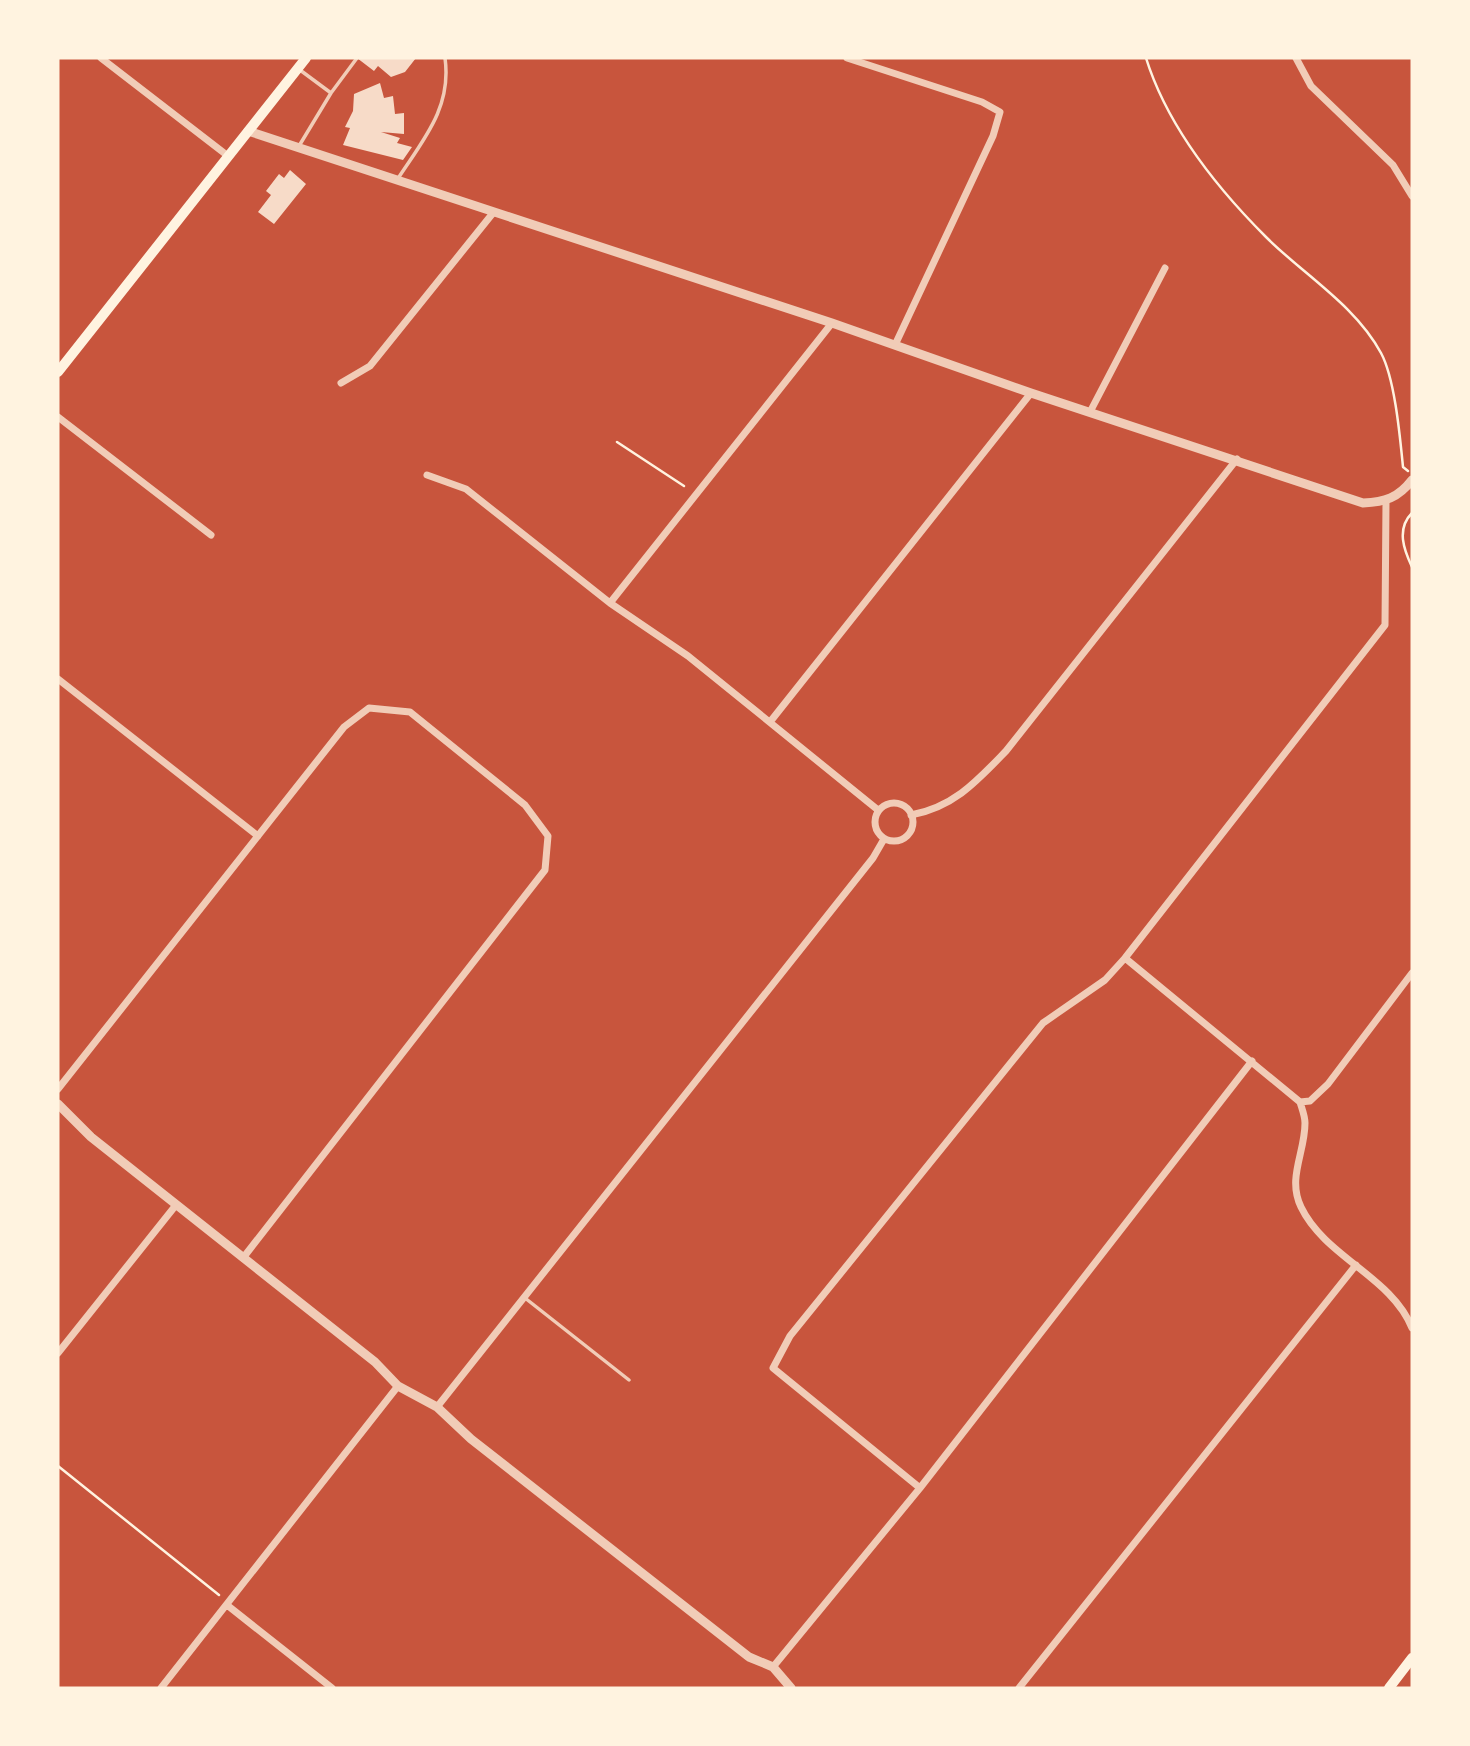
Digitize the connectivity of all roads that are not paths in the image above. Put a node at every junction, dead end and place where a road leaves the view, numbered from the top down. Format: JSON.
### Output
{"nodes":[{"id":1,"x":101,"y":58,"type":"edge"},
{"id":2,"x":306,"y":58,"type":"edge"},
{"id":3,"x":357,"y":58,"type":"edge"},
{"id":4,"x":445,"y":58,"type":"edge"},
{"id":5,"x":846,"y":58,"type":"edge"},
{"id":6,"x":1296,"y":58,"type":"edge"},
{"id":7,"x":297,"y":68,"type":"junction"},
{"id":8,"x":331,"y":93,"type":"junction"},
{"id":9,"x":248,"y":131,"type":"junction"},
{"id":10,"x":298,"y":148,"type":"junction"},
{"id":11,"x":228,"y":156,"type":"junction"},
{"id":12,"x":396,"y":182,"type":"junction"},
{"id":13,"x":1412,"y":196,"type":"edge"},
{"id":14,"x":492,"y":213,"type":"junction"},
{"id":15,"x":1165,"y":268,"type":"dead end"},
{"id":16,"x":832,"y":323,"type":"junction"},
{"id":17,"x":895,"y":345,"type":"junction"},
{"id":18,"x":58,"y":372,"type":"edge"},
{"id":19,"x":341,"y":383,"type":"dead end"},
{"id":20,"x":1031,"y":394,"type":"junction"},
{"id":21,"x":1090,"y":412,"type":"junction"},
{"id":22,"x":58,"y":417,"type":"edge"},
{"id":23,"x":1237,"y":459,"type":"junction"},
{"id":24,"x":427,"y":475,"type":"dead end"},
{"id":25,"x":1412,"y":480,"type":"edge"},
{"id":26,"x":1386,"y":502,"type":"junction"},
{"id":27,"x":211,"y":535,"type":"dead end"},
{"id":28,"x":610,"y":603,"type":"junction"},
{"id":29,"x":58,"y":679,"type":"edge"},
{"id":30,"x":771,"y":722,"type":"junction"},
{"id":31,"x":878,"y":810,"type":"junction"},
{"id":32,"x":912,"y":815,"type":"junction"},
{"id":33,"x":258,"y":836,"type":"junction"},
{"id":34,"x":884,"y":839,"type":"junction"},
{"id":35,"x":1125,"y":958,"type":"junction"},
{"id":36,"x":1412,"y":973,"type":"edge"},
{"id":37,"x":1252,"y":1061,"type":"junction"},
{"id":38,"x":58,"y":1089,"type":"edge"},
{"id":39,"x":1300,"y":1102,"type":"junction"},
{"id":40,"x":58,"y":1104,"type":"edge"},
{"id":41,"x":176,"y":1205,"type":"junction"},
{"id":42,"x":243,"y":1258,"type":"junction"},
{"id":43,"x":1356,"y":1265,"type":"junction"},
{"id":44,"x":525,"y":1298,"type":"junction"},
{"id":45,"x":1412,"y":1328,"type":"edge"},
{"id":46,"x":58,"y":1353,"type":"edge"},
{"id":47,"x":629,"y":1380,"type":"dead end"},
{"id":48,"x":398,"y":1386,"type":"junction"},
{"id":49,"x":437,"y":1408,"type":"junction"},
{"id":50,"x":920,"y":1488,"type":"junction"},
{"id":51,"x":227,"y":1605,"type":"junction"},
{"id":52,"x":1412,"y":1658,"type":"edge"},
{"id":53,"x":773,"y":1667,"type":"junction"},
{"id":54,"x":161,"y":1688,"type":"edge"},
{"id":55,"x":332,"y":1688,"type":"edge"},
{"id":56,"x":791,"y":1688,"type":"edge"},
{"id":57,"x":1019,"y":1688,"type":"edge"},
{"id":58,"x":1389,"y":1688,"type":"edge"}],
"edges":[{"from":1,"to":11,"type":"street"},
{"from":2,"to":7,"type":"main road"},
{"from":3,"to":8,"type":"lane"},
{"from":4,"to":12,"type":"lane"},
{"from":5,"to":17,"type":"street"},
{"from":6,"to":13,"type":"street"},
{"from":7,"to":8,"type":"lane"},
{"from":7,"to":9,"type":"main road"},
{"from":8,"to":10,"type":"lane"},
{"from":9,"to":10,"type":"street"},
{"from":9,"to":11,"type":"main road"},
{"from":10,"to":12,"type":"street"},
{"from":11,"to":18,"type":"main road"},
{"from":12,"to":14,"type":"street"},
{"from":14,"to":16,"type":"street"},
{"from":14,"to":19,"type":"street"},
{"from":15,"to":21,"type":"street"},
{"from":16,"to":17,"type":"street"},
{"from":16,"to":28,"type":"street"},
{"from":17,"to":20,"type":"street"},
{"from":20,"to":21,"type":"street"},
{"from":20,"to":30,"type":"street"},
{"from":21,"to":23,"type":"street"},
{"from":22,"to":27,"type":"street"},
{"from":23,"to":26,"type":"street"},
{"from":23,"to":32,"type":"street"},
{"from":24,"to":28,"type":"street"},
{"from":25,"to":26,"type":"street"},
{"from":26,"to":35,"type":"street"},
{"from":28,"to":30,"type":"street"},
{"from":29,"to":33,"type":"street"},
{"from":30,"to":31,"type":"street"},
{"from":31,"to":32,"type":"street"},
{"from":31,"to":34,"type":"street"},
{"from":32,"to":34,"type":"street"},
{"from":33,"to":38,"type":"street"},
{"from":33,"to":42,"type":"street"},
{"from":34,"to":44,"type":"street"},
{"from":35,"to":37,"type":"street"},
{"from":35,"to":50,"type":"street"},
{"from":36,"to":39,"type":"street"},
{"from":37,"to":39,"type":"street"},
{"from":37,"to":50,"type":"street"},
{"from":39,"to":43,"type":"street"},
{"from":40,"to":41,"type":"street"},
{"from":41,"to":42,"type":"street"},
{"from":41,"to":46,"type":"street"},
{"from":42,"to":48,"type":"street"},
{"from":43,"to":45,"type":"street"},
{"from":43,"to":57,"type":"street"},
{"from":44,"to":47,"type":"lane"},
{"from":44,"to":49,"type":"street"},
{"from":48,"to":49,"type":"street"},
{"from":48,"to":51,"type":"street"},
{"from":49,"to":53,"type":"street"},
{"from":50,"to":53,"type":"street"},
{"from":51,"to":54,"type":"street"},
{"from":51,"to":55,"type":"street"},
{"from":52,"to":58,"type":"main road"},
{"from":53,"to":56,"type":"street"}]}
